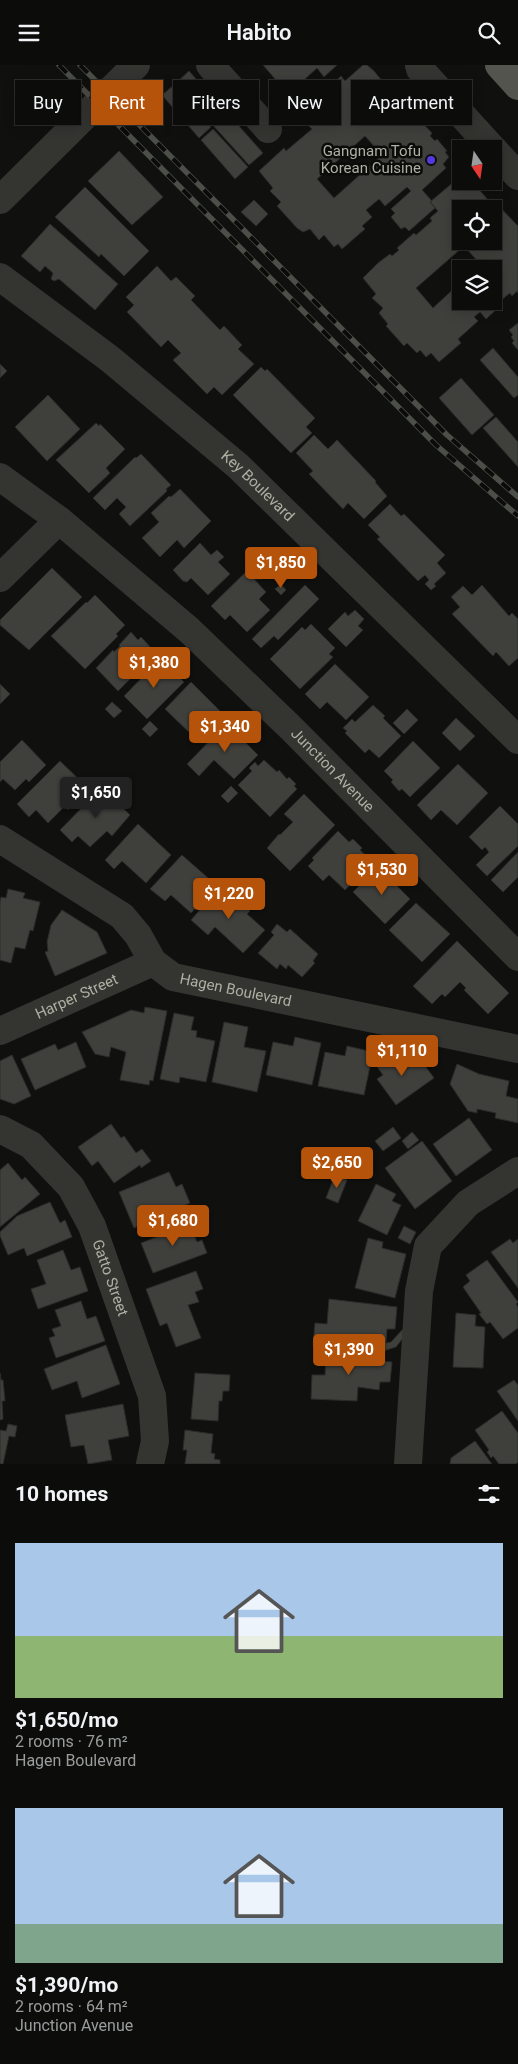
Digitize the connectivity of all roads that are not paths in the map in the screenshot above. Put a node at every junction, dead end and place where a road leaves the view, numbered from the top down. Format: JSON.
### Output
{"nodes":[{"id":1,"x":136,"y":65,"type":"edge"},
{"id":2,"x":210,"y":65,"type":"edge"},
{"id":3,"x":419,"y":65,"type":"edge"},
{"id":4,"x":499,"y":65,"type":"edge"},
{"id":5,"x":518,"y":86,"type":"edge"},
{"id":6,"x":268,"y":129,"type":"dead end"},
{"id":7,"x":485,"y":140,"type":"edge"},
{"id":8,"x":502,"y":159,"type":"edge"},
{"id":9,"x":518,"y":176,"type":"edge"},
{"id":10,"x":0,"y":200,"type":"edge"},
{"id":11,"x":0,"y":277,"type":"edge"},
{"id":12,"x":0,"y":477,"type":"edge"},
{"id":13,"x":59,"y":520,"type":"junction"},
{"id":14,"x":0,"y":578,"type":"edge"},
{"id":15,"x":518,"y":740,"type":"edge"},
{"id":16,"x":0,"y":839,"type":"edge"},
{"id":17,"x":518,"y":957,"type":"edge"},
{"id":18,"x":153,"y":962,"type":"junction"},
{"id":19,"x":0,"y":1031,"type":"edge"},
{"id":20,"x":518,"y":1049,"type":"edge"},
{"id":21,"x":0,"y":1129,"type":"edge"},
{"id":22,"x":518,"y":1171,"type":"edge"},
{"id":23,"x":150,"y":1464,"type":"edge"},
{"id":24,"x":408,"y":1464,"type":"edge"}],
"edges":[{"from":1,"to":10,"type":"street"},
{"from":2,"to":6,"type":"street"},
{"from":3,"to":7,"type":"street"},
{"from":4,"to":5,"type":"main road"},
{"from":8,"to":9,"type":"street"},
{"from":11,"to":15,"type":"street","name":"Key Boulevard"},
{"from":12,"to":13,"type":"street","name":"Junction Avenue"},
{"from":13,"to":14,"type":"street"},
{"from":13,"to":17,"type":"street","name":"Junction Avenue"},
{"from":16,"to":18,"type":"street","name":"Hagen Boulevard"},
{"from":18,"to":19,"type":"street","name":"Harper Street"},
{"from":18,"to":20,"type":"street","name":"Hagen Boulevard"},
{"from":21,"to":23,"type":"street","name":"Gatto Street"},
{"from":22,"to":24,"type":"street"}]}
